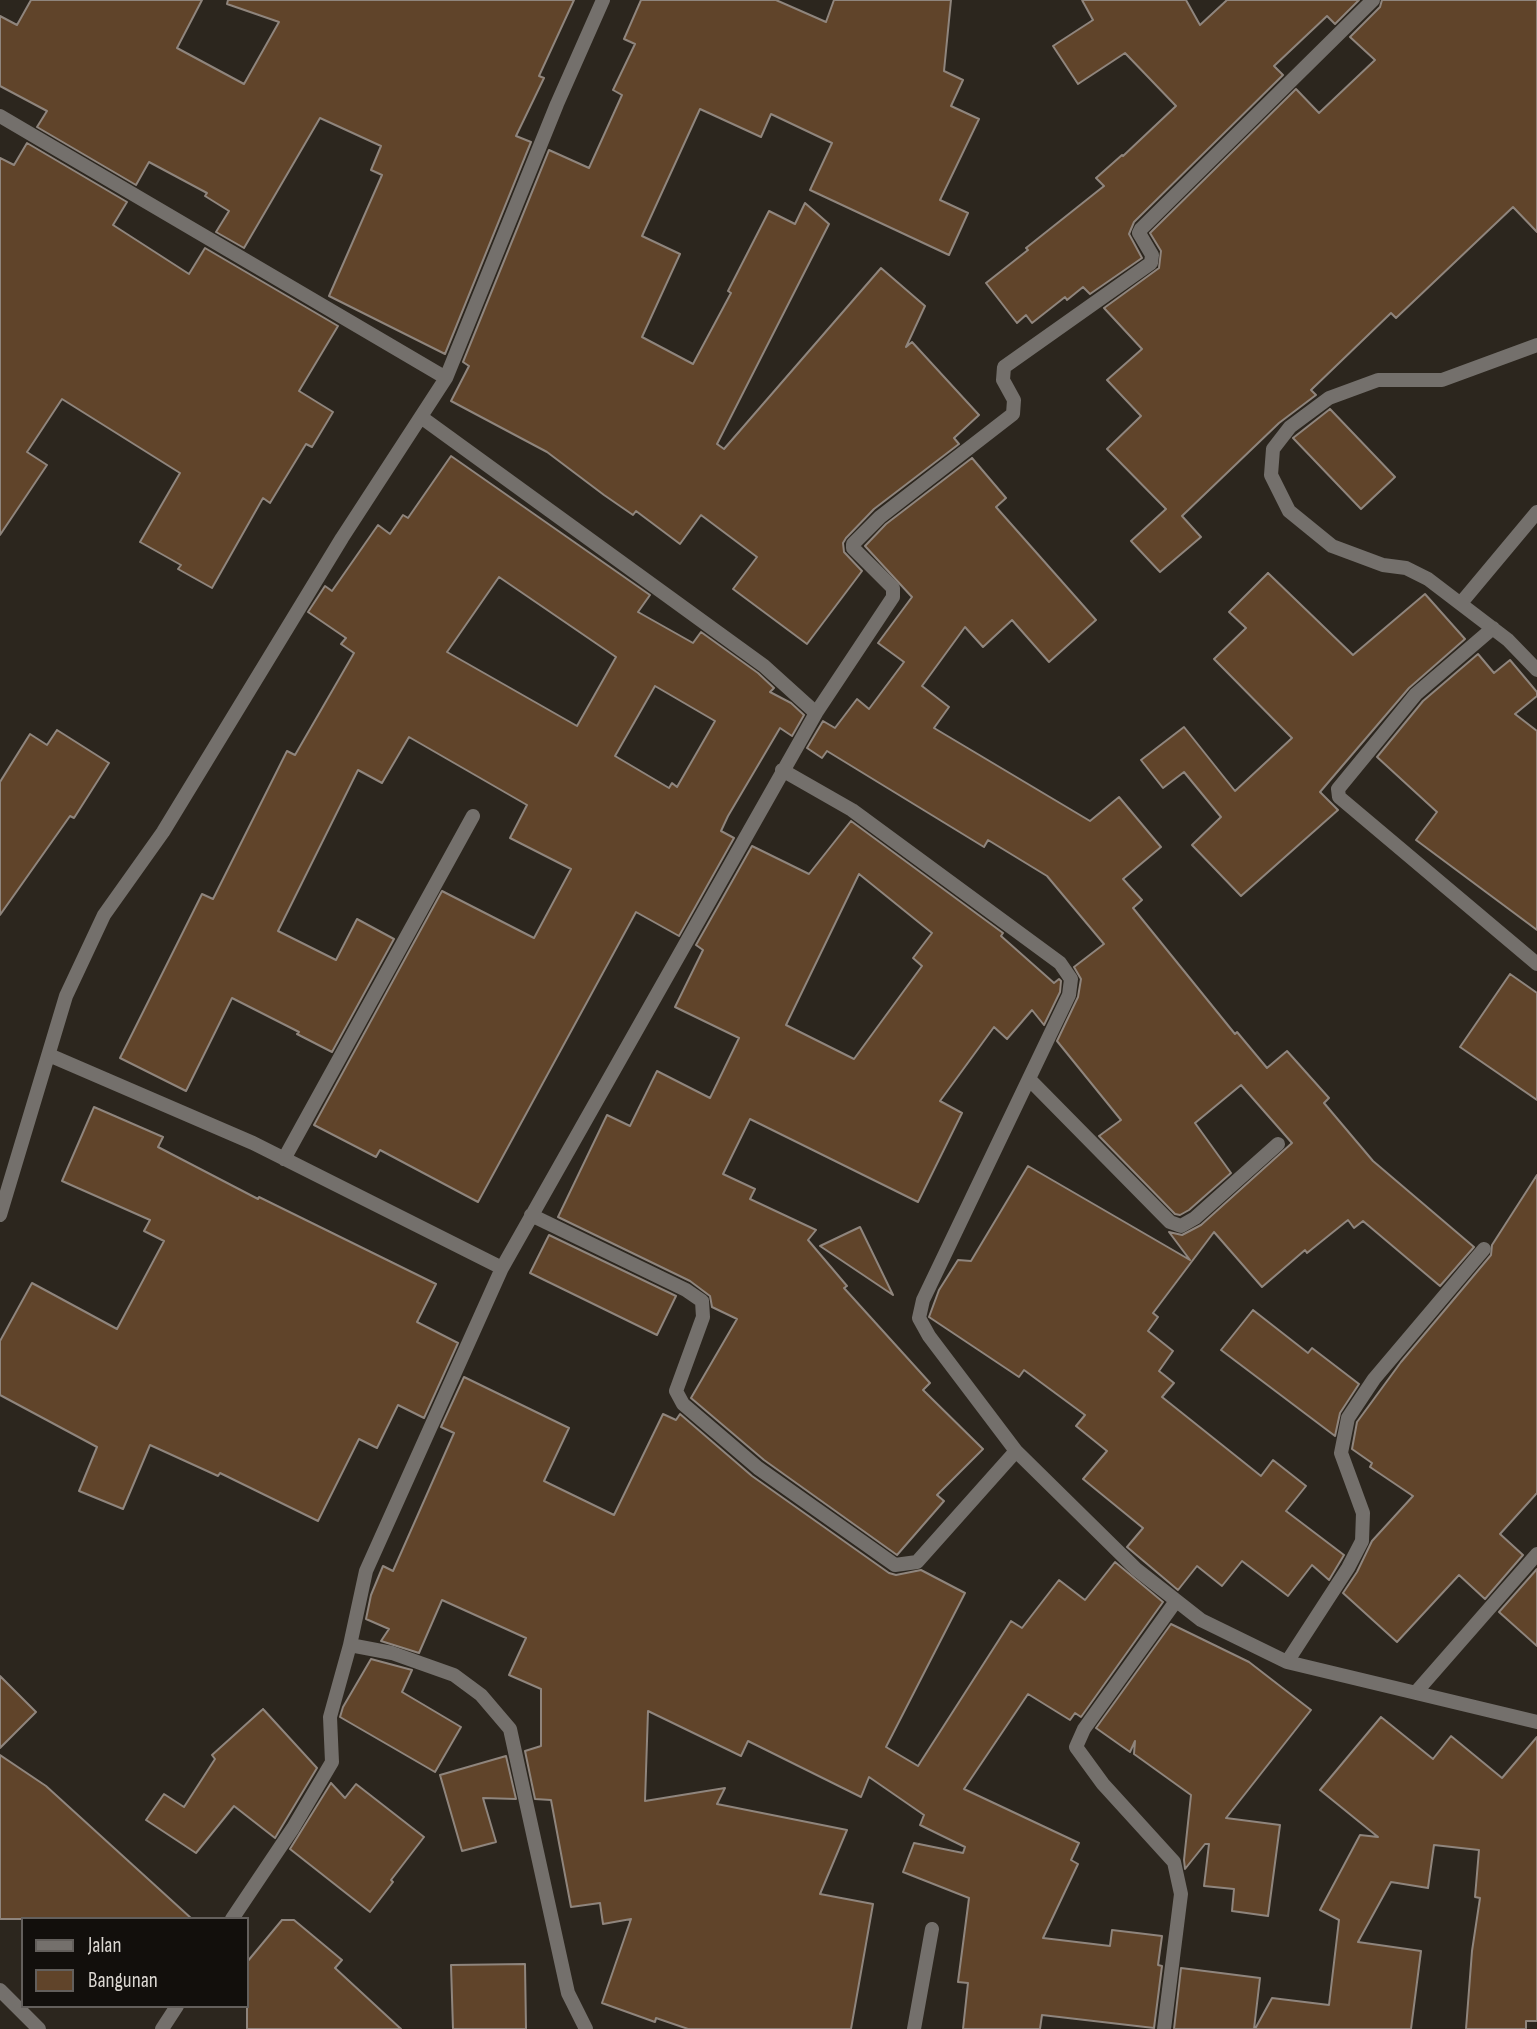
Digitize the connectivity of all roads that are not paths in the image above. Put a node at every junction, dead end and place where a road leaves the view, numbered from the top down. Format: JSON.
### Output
{"nodes":[{"id":1,"x":603,"y":0,"type":"edge"},
{"id":2,"x":1373,"y":0,"type":"edge"},
{"id":3,"x":1,"y":118,"type":"edge"},
{"id":4,"x":1537,"y":345,"type":"edge"},
{"id":5,"x":446,"y":378,"type":"junction"},
{"id":6,"x":421,"y":417,"type":"junction"},
{"id":7,"x":1537,"y":512,"type":"edge"},
{"id":8,"x":1461,"y":603,"type":"junction"},
{"id":9,"x":1493,"y":628,"type":"junction"},
{"id":10,"x":1537,"y":670,"type":"edge"},
{"id":11,"x":816,"y":713,"type":"junction"},
{"id":12,"x":782,"y":770,"type":"junction"},
{"id":13,"x":473,"y":816,"type":"dead end"},
{"id":14,"x":1537,"y":964,"type":"edge"},
{"id":15,"x":49,"y":1055,"type":"junction"},
{"id":16,"x":1030,"y":1080,"type":"junction"},
{"id":17,"x":1278,"y":1144,"type":"dead end"},
{"id":18,"x":284,"y":1159,"type":"junction"},
{"id":19,"x":5,"y":1176,"type":"edge"},
{"id":20,"x":0,"y":1215,"type":"edge"},
{"id":21,"x":531,"y":1215,"type":"junction"},
{"id":22,"x":1484,"y":1249,"type":"dead end"},
{"id":23,"x":502,"y":1268,"type":"junction"},
{"id":24,"x":1016,"y":1451,"type":"junction"},
{"id":25,"x":1537,"y":1555,"type":"edge"},
{"id":26,"x":1177,"y":1601,"type":"junction"},
{"id":27,"x":350,"y":1645,"type":"junction"},
{"id":28,"x":1287,"y":1662,"type":"junction"},
{"id":29,"x":1418,"y":1691,"type":"junction"},
{"id":30,"x":1537,"y":1722,"type":"edge"},
{"id":31,"x":233,"y":1917,"type":"edge"},
{"id":32,"x":932,"y":1929,"type":"dead end"},
{"id":33,"x":0,"y":1990,"type":"edge"},
{"id":34,"x":176,"y":2008,"type":"edge"},
{"id":35,"x":39,"y":2029,"type":"edge"},
{"id":36,"x":162,"y":2029,"type":"edge"},
{"id":37,"x":586,"y":2029,"type":"edge"},
{"id":38,"x":914,"y":2029,"type":"edge"},
{"id":39,"x":1164,"y":2029,"type":"edge"}],
"edges":[{"from":1,"to":5,"type":"street"},
{"from":2,"to":11,"type":"street"},
{"from":3,"to":5,"type":"street"},
{"from":4,"to":8,"type":"street"},
{"from":5,"to":6,"type":"street"},
{"from":6,"to":11,"type":"street"},
{"from":6,"to":15,"type":"street"},
{"from":7,"to":8,"type":"street"},
{"from":8,"to":9,"type":"street"},
{"from":9,"to":10,"type":"street"},
{"from":9,"to":14,"type":"street"},
{"from":11,"to":12,"type":"street"},
{"from":12,"to":16,"type":"street"},
{"from":12,"to":21,"type":"street"},
{"from":13,"to":18,"type":"street"},
{"from":15,"to":18,"type":"street"},
{"from":15,"to":19,"type":"street"},
{"from":16,"to":17,"type":"street"},
{"from":16,"to":24,"type":"street"},
{"from":18,"to":23,"type":"street"},
{"from":19,"to":20,"type":"street"},
{"from":21,"to":23,"type":"street"},
{"from":21,"to":24,"type":"street"},
{"from":22,"to":28,"type":"street"},
{"from":23,"to":27,"type":"street"},
{"from":24,"to":26,"type":"street"},
{"from":25,"to":29,"type":"street"},
{"from":26,"to":28,"type":"street"},
{"from":26,"to":39,"type":"street"},
{"from":27,"to":31,"type":"street"},
{"from":27,"to":37,"type":"street"},
{"from":28,"to":29,"type":"street"},
{"from":29,"to":30,"type":"street"},
{"from":32,"to":38,"type":"street"},
{"from":33,"to":35,"type":"street"},
{"from":34,"to":36,"type":"street"}]}
